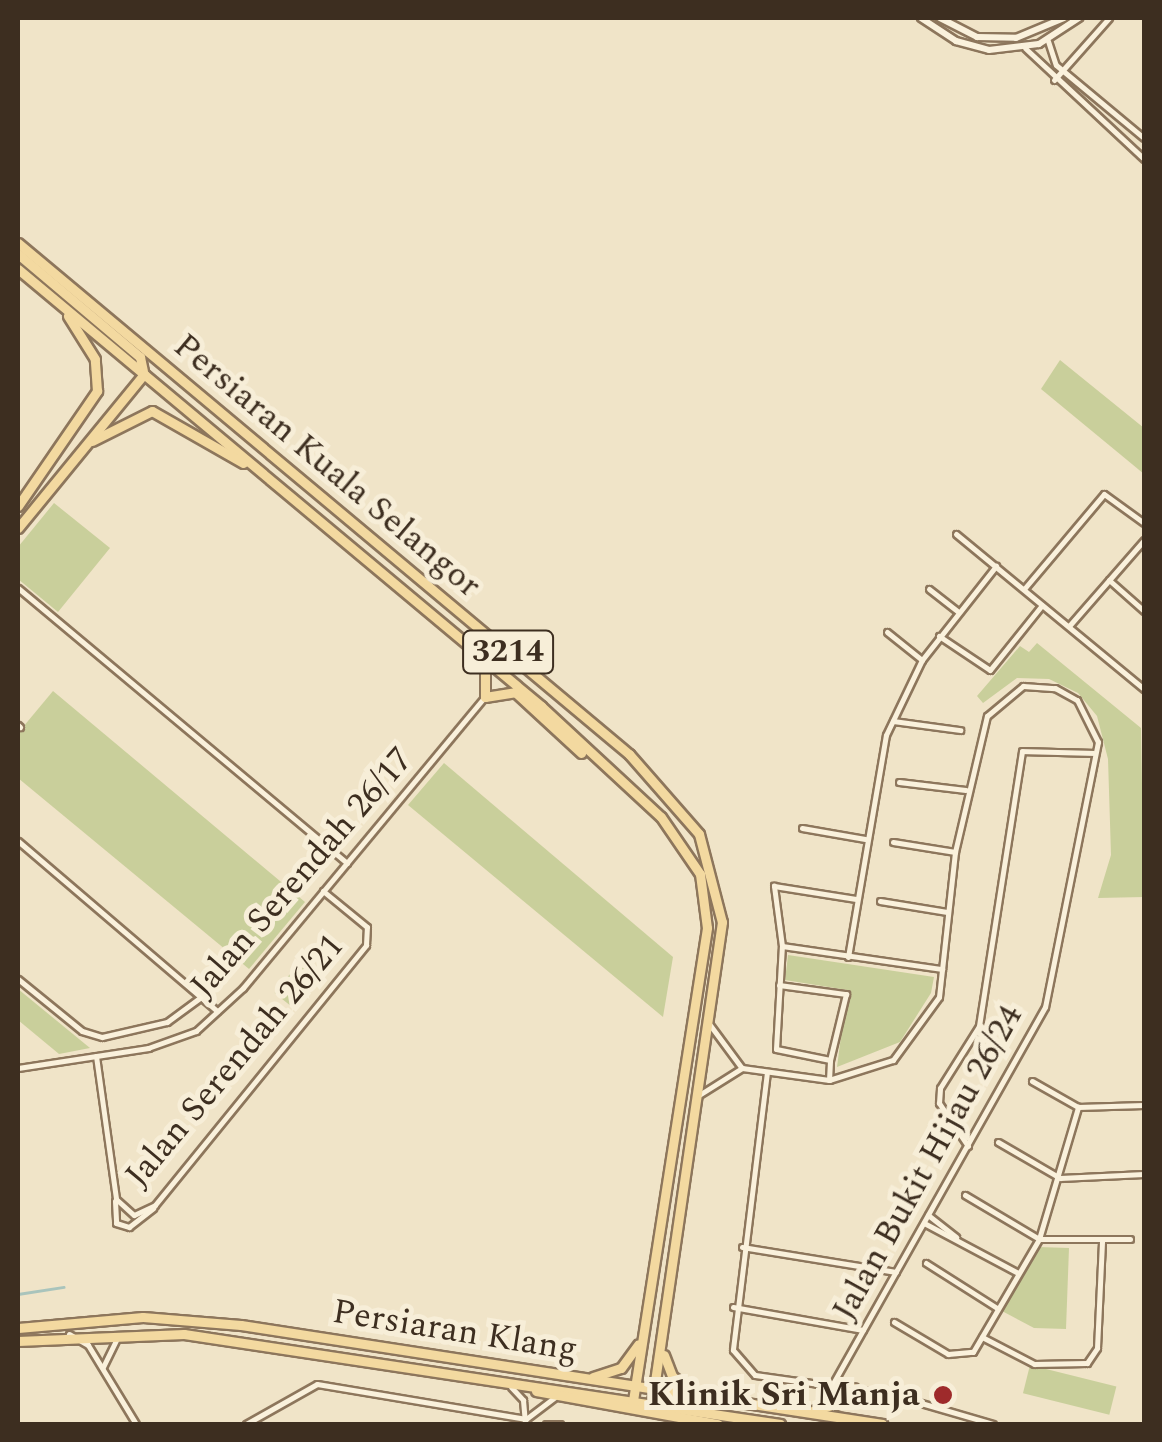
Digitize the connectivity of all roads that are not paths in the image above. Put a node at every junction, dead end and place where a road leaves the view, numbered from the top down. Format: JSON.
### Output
{"nodes":[{"id":1,"x":920,"y":18,"type":"edge"},
{"id":2,"x":940,"y":18,"type":"edge"},
{"id":3,"x":1064,"y":18,"type":"edge"},
{"id":4,"x":1079,"y":18,"type":"edge"},
{"id":5,"x":1110,"y":18,"type":"edge"},
{"id":6,"x":1048,"y":41,"type":"junction"},
{"id":7,"x":1024,"y":48,"type":"junction"},
{"id":8,"x":1064,"y":72,"type":"junction"},
{"id":9,"x":1054,"y":80,"type":"junction"},
{"id":10,"x":1144,"y":138,"type":"edge"},
{"id":11,"x":1144,"y":159,"type":"edge"},
{"id":12,"x":18,"y":243,"type":"edge"},
{"id":13,"x":18,"y":254,"type":"edge"},
{"id":14,"x":18,"y":269,"type":"edge"},
{"id":15,"x":61,"y":306,"type":"junction"},
{"id":16,"x":144,"y":374,"type":"junction"},
{"id":17,"x":92,"y":440,"type":"junction"},
{"id":18,"x":278,"y":486,"type":"junction"},
{"id":19,"x":18,"y":506,"type":"edge"},
{"id":20,"x":1144,"y":523,"type":"edge"},
{"id":21,"x":18,"y":528,"type":"edge"},
{"id":22,"x":956,"y":534,"type":"dead end"},
{"id":23,"x":1144,"y":540,"type":"edge"},
{"id":24,"x":996,"y":566,"type":"junction"},
{"id":25,"x":1109,"y":580,"type":"junction"},
{"id":26,"x":18,"y":588,"type":"edge"},
{"id":27,"x":929,"y":588,"type":"dead end"},
{"id":28,"x":1024,"y":589,"type":"junction"},
{"id":29,"x":1042,"y":605,"type":"junction"},
{"id":30,"x":1144,"y":611,"type":"edge"},
{"id":31,"x":958,"y":612,"type":"junction"},
{"id":32,"x":1069,"y":626,"type":"junction"},
{"id":33,"x":887,"y":632,"type":"dead end"},
{"id":34,"x":939,"y":636,"type":"junction"},
{"id":35,"x":483,"y":656,"type":"junction"},
{"id":36,"x":922,"y":660,"type":"junction"},
{"id":37,"x":1144,"y":689,"type":"edge"},
{"id":38,"x":485,"y":697,"type":"junction"},
{"id":39,"x":893,"y":721,"type":"junction"},
{"id":40,"x":960,"y":730,"type":"dead end"},
{"id":41,"x":1094,"y":752,"type":"junction"},
{"id":42,"x":612,"y":776,"type":"junction"},
{"id":43,"x":899,"y":782,"type":"dead end"},
{"id":44,"x":967,"y":791,"type":"junction"},
{"id":45,"x":802,"y":828,"type":"dead end"},
{"id":46,"x":866,"y":838,"type":"junction"},
{"id":47,"x":18,"y":841,"type":"edge"},
{"id":48,"x":893,"y":842,"type":"dead end"},
{"id":49,"x":956,"y":852,"type":"junction"},
{"id":50,"x":346,"y":863,"type":"junction"},
{"id":51,"x":323,"y":891,"type":"junction"},
{"id":52,"x":856,"y":898,"type":"junction"},
{"id":53,"x":880,"y":901,"type":"dead end"},
{"id":54,"x":947,"y":912,"type":"junction"},
{"id":55,"x":782,"y":946,"type":"junction"},
{"id":56,"x":848,"y":957,"type":"junction"},
{"id":57,"x":942,"y":969,"type":"junction"},
{"id":58,"x":18,"y":978,"type":"edge"},
{"id":59,"x":779,"y":985,"type":"junction"},
{"id":60,"x":201,"y":997,"type":"junction"},
{"id":61,"x":218,"y":1012,"type":"junction"},
{"id":62,"x":708,"y":1022,"type":"junction"},
{"id":63,"x":96,"y":1056,"type":"junction"},
{"id":64,"x":830,"y":1060,"type":"junction"},
{"id":65,"x":18,"y":1068,"type":"edge"},
{"id":66,"x":742,"y":1068,"type":"junction"},
{"id":67,"x":768,"y":1072,"type":"junction"},
{"id":68,"x":829,"y":1080,"type":"junction"},
{"id":69,"x":1032,"y":1081,"type":"dead end"},
{"id":70,"x":699,"y":1095,"type":"junction"},
{"id":71,"x":1144,"y":1105,"type":"edge"},
{"id":72,"x":1078,"y":1107,"type":"junction"},
{"id":73,"x":998,"y":1142,"type":"dead end"},
{"id":74,"x":968,"y":1146,"type":"junction"},
{"id":75,"x":1144,"y":1174,"type":"edge"},
{"id":76,"x":1060,"y":1178,"type":"junction"},
{"id":77,"x":965,"y":1195,"type":"dead end"},
{"id":78,"x":116,"y":1199,"type":"junction"},
{"id":79,"x":155,"y":1205,"type":"junction"},
{"id":80,"x":928,"y":1215,"type":"junction"},
{"id":81,"x":924,"y":1224,"type":"junction"},
{"id":82,"x":958,"y":1239,"type":"junction"},
{"id":83,"x":1038,"y":1239,"type":"junction"},
{"id":84,"x":1130,"y":1239,"type":"dead end"},
{"id":85,"x":1102,"y":1240,"type":"junction"},
{"id":86,"x":742,"y":1248,"type":"junction"},
{"id":87,"x":926,"y":1263,"type":"dead end"},
{"id":88,"x":896,"y":1272,"type":"junction"},
{"id":89,"x":1018,"y":1273,"type":"junction"},
{"id":90,"x":733,"y":1307,"type":"junction"},
{"id":91,"x":997,"y":1308,"type":"junction"},
{"id":92,"x":894,"y":1322,"type":"dead end"},
{"id":93,"x":18,"y":1328,"type":"edge"},
{"id":94,"x":863,"y":1330,"type":"junction"},
{"id":95,"x":69,"y":1334,"type":"junction"},
{"id":96,"x":123,"y":1334,"type":"junction"},
{"id":97,"x":982,"y":1336,"type":"junction"},
{"id":98,"x":642,"y":1338,"type":"junction"},
{"id":99,"x":18,"y":1341,"type":"edge"},
{"id":100,"x":664,"y":1342,"type":"junction"},
{"id":101,"x":103,"y":1370,"type":"junction"},
{"id":102,"x":586,"y":1379,"type":"junction"},
{"id":103,"x":832,"y":1385,"type":"junction"},
{"id":104,"x":514,"y":1386,"type":"junction"},
{"id":105,"x":635,"y":1388,"type":"junction"},
{"id":106,"x":854,"y":1388,"type":"junction"},
{"id":107,"x":654,"y":1391,"type":"junction"},
{"id":108,"x":556,"y":1396,"type":"junction"},
{"id":109,"x":633,"y":1400,"type":"junction"},
{"id":110,"x":712,"y":1401,"type":"junction"},
{"id":111,"x":652,"y":1402,"type":"junction"},
{"id":112,"x":806,"y":1412,"type":"junction"},
{"id":113,"x":526,"y":1422,"type":"edge"},
{"id":114,"x":136,"y":1424,"type":"edge"},
{"id":115,"x":246,"y":1424,"type":"edge"},
{"id":116,"x":548,"y":1424,"type":"edge"},
{"id":117,"x":560,"y":1424,"type":"edge"},
{"id":118,"x":718,"y":1424,"type":"edge"},
{"id":119,"x":780,"y":1424,"type":"edge"},
{"id":120,"x":882,"y":1424,"type":"edge"},
{"id":121,"x":993,"y":1424,"type":"edge"}],
"edges":[{"from":1,"to":7,"type":"street"},
{"from":2,"to":3,"type":"street"},
{"from":4,"to":6,"type":"street"},
{"from":5,"to":8,"type":"street"},
{"from":6,"to":7,"type":"street"},
{"from":6,"to":8,"type":"street"},
{"from":7,"to":9,"type":"street"},
{"from":8,"to":9,"type":"street"},
{"from":8,"to":10,"type":"street"},
{"from":9,"to":11,"type":"street"},
{"from":12,"to":62,"type":"main road","name":"Persiaran Kuala Selangor","number":"3214"},
{"from":13,"to":16,"type":"main road"},
{"from":14,"to":15,"type":"main road","name":"Persiaran Kuala Selangor","number":"3214"},
{"from":15,"to":16,"type":"main road","name":"Persiaran Kuala Selangor","number":"3214"},
{"from":15,"to":19,"type":"main road"},
{"from":16,"to":17,"type":"main road"},
{"from":16,"to":18,"type":"main road","name":"Persiaran Kuala Selangor","number":"3214"},
{"from":17,"to":18,"type":"main road"},
{"from":17,"to":21,"type":"main road"},
{"from":18,"to":35,"type":"main road","name":"Persiaran Kuala Selangor","number":"3214"},
{"from":20,"to":28,"type":"street"},
{"from":22,"to":24,"type":"street"},
{"from":23,"to":25,"type":"street"},
{"from":24,"to":28,"type":"street"},
{"from":24,"to":31,"type":"street"},
{"from":25,"to":30,"type":"street"},
{"from":25,"to":32,"type":"street"},
{"from":26,"to":50,"type":"street"},
{"from":27,"to":31,"type":"street"},
{"from":28,"to":29,"type":"street"},
{"from":29,"to":32,"type":"street"},
{"from":29,"to":34,"type":"street"},
{"from":31,"to":34,"type":"street"},
{"from":32,"to":37,"type":"street"},
{"from":33,"to":36,"type":"street"},
{"from":34,"to":36,"type":"street"},
{"from":35,"to":38,"type":"main road"},
{"from":35,"to":42,"type":"main road","name":"Persiaran Kuala Selangor","number":"3214"},
{"from":36,"to":39,"type":"street"},
{"from":38,"to":42,"type":"main road"},
{"from":38,"to":50,"type":"street","name":"Jalan Serendah 26/17"},
{"from":39,"to":40,"type":"street"},
{"from":39,"to":46,"type":"street"},
{"from":41,"to":44,"type":"street","name":"Jalan Bukit Hijau 26/24"},
{"from":41,"to":74,"type":"street","name":"Jalan Bukit Hijau 26/24"},
{"from":41,"to":74,"type":"street"},
{"from":42,"to":98,"type":"main road","name":"Persiaran Kuala Selangor","number":"3214"},
{"from":43,"to":44,"type":"street"},
{"from":44,"to":49,"type":"street","name":"Jalan Bukit Hijau 26/24"},
{"from":45,"to":46,"type":"street"},
{"from":46,"to":52,"type":"street"},
{"from":47,"to":60,"type":"street"},
{"from":48,"to":49,"type":"street"},
{"from":49,"to":54,"type":"street","name":"Jalan Bukit Hijau 26/24"},
{"from":50,"to":51,"type":"street","name":"Jalan Serendah 26/17"},
{"from":51,"to":61,"type":"street","name":"Jalan Serendah 26/17"},
{"from":51,"to":79,"type":"street","name":"Jalan Serendah 26/21"},
{"from":52,"to":55,"type":"street"},
{"from":52,"to":56,"type":"street"},
{"from":53,"to":54,"type":"street"},
{"from":54,"to":57,"type":"street","name":"Jalan Bukit Hijau 26/24"},
{"from":55,"to":56,"type":"street"},
{"from":55,"to":59,"type":"street"},
{"from":56,"to":57,"type":"street"},
{"from":57,"to":68,"type":"street","name":"Jalan Bukit Hijau 26/24"},
{"from":58,"to":60,"type":"street"},
{"from":59,"to":64,"type":"street"},
{"from":59,"to":64,"type":"street"},
{"from":60,"to":61,"type":"street"},
{"from":61,"to":63,"type":"street","name":"Jalan Serendah 26/17"},
{"from":62,"to":66,"type":"street"},
{"from":62,"to":70,"type":"main road","name":"Persiaran Kuala Selangor","number":"3214"},
{"from":63,"to":65,"type":"street","name":"Jalan Serendah 26/17"},
{"from":63,"to":78,"type":"street"},
{"from":64,"to":68,"type":"street"},
{"from":66,"to":67,"type":"street","name":"Jalan Bukit Hijau 26/24"},
{"from":66,"to":70,"type":"street"},
{"from":67,"to":68,"type":"street","name":"Jalan Bukit Hijau 26/24"},
{"from":67,"to":86,"type":"street"},
{"from":69,"to":72,"type":"street"},
{"from":70,"to":100,"type":"main road","name":"Persiaran Kuala Selangor","number":"3214"},
{"from":71,"to":72,"type":"street"},
{"from":72,"to":76,"type":"street"},
{"from":73,"to":76,"type":"street"},
{"from":74,"to":80,"type":"street","name":"Jalan Bukit Hijau 26/24"},
{"from":75,"to":76,"type":"street"},
{"from":76,"to":83,"type":"street"},
{"from":77,"to":83,"type":"street"},
{"from":78,"to":79,"type":"street","name":"Jalan Serendah 26/21"},
{"from":78,"to":79,"type":"street"},
{"from":80,"to":81,"type":"street","name":"Jalan Bukit Hijau 26/24"},
{"from":80,"to":82,"type":"street"},
{"from":81,"to":82,"type":"street"},
{"from":81,"to":88,"type":"street","name":"Jalan Bukit Hijau 26/24"},
{"from":82,"to":89,"type":"street"},
{"from":83,"to":85,"type":"street"},
{"from":83,"to":89,"type":"street"},
{"from":84,"to":85,"type":"street"},
{"from":85,"to":97,"type":"street"},
{"from":86,"to":88,"type":"street"},
{"from":86,"to":90,"type":"street"},
{"from":87,"to":91,"type":"street"},
{"from":88,"to":94,"type":"street","name":"Jalan Bukit Hijau 26/24"},
{"from":89,"to":91,"type":"street"},
{"from":90,"to":94,"type":"street"},
{"from":90,"to":103,"type":"street"},
{"from":91,"to":97,"type":"street"},
{"from":92,"to":97,"type":"street"},
{"from":93,"to":102,"type":"main road","name":"Persiaran Klang"},
{"from":94,"to":103,"type":"street","name":"Jalan Bukit Hijau 26/24"},
{"from":95,"to":96,"type":"main road","name":"Persiaran Klang"},
{"from":95,"to":99,"type":"main road","name":"Persiaran Klang"},
{"from":95,"to":101,"type":"street"},
{"from":96,"to":101,"type":"street"},
{"from":96,"to":104,"type":"main road","name":"Persiaran Klang"},
{"from":98,"to":102,"type":"main road"},
{"from":98,"to":105,"type":"main road","name":"Persiaran Kuala Selangor","number":"3214"},
{"from":100,"to":107,"type":"main road","name":"Persiaran Kuala Selangor","number":"3214"},
{"from":100,"to":110,"type":"main road"},
{"from":101,"to":114,"type":"street"},
{"from":102,"to":105,"type":"main road","name":"Persiaran Klang"},
{"from":103,"to":106,"type":"street"},
{"from":104,"to":108,"type":"main road","name":"Persiaran Klang"},
{"from":104,"to":109,"type":"main road","name":"Persiaran Klang"},
{"from":104,"to":113,"type":"street"},
{"from":105,"to":107,"type":"main road","name":"Persiaran Klang"},
{"from":105,"to":109,"type":"main road","name":"Persiaran Kuala Selangor","number":"3214"},
{"from":106,"to":112,"type":"main road"},
{"from":106,"to":121,"type":"street"},
{"from":107,"to":110,"type":"main road","name":"Persiaran Klang"},
{"from":107,"to":111,"type":"main road","name":"Persiaran Kuala Selangor","number":"3214"},
{"from":108,"to":113,"type":"street"},
{"from":108,"to":118,"type":"main road","name":"Persiaran Klang"},
{"from":109,"to":111,"type":"main road","name":"Persiaran Klang"},
{"from":110,"to":112,"type":"main road","name":"Persiaran Klang"},
{"from":111,"to":119,"type":"main road","name":"Persiaran Klang"},
{"from":112,"to":120,"type":"main road","name":"Persiaran Klang"},
{"from":113,"to":115,"type":"street"},
{"from":116,"to":117,"type":"street"}]}
